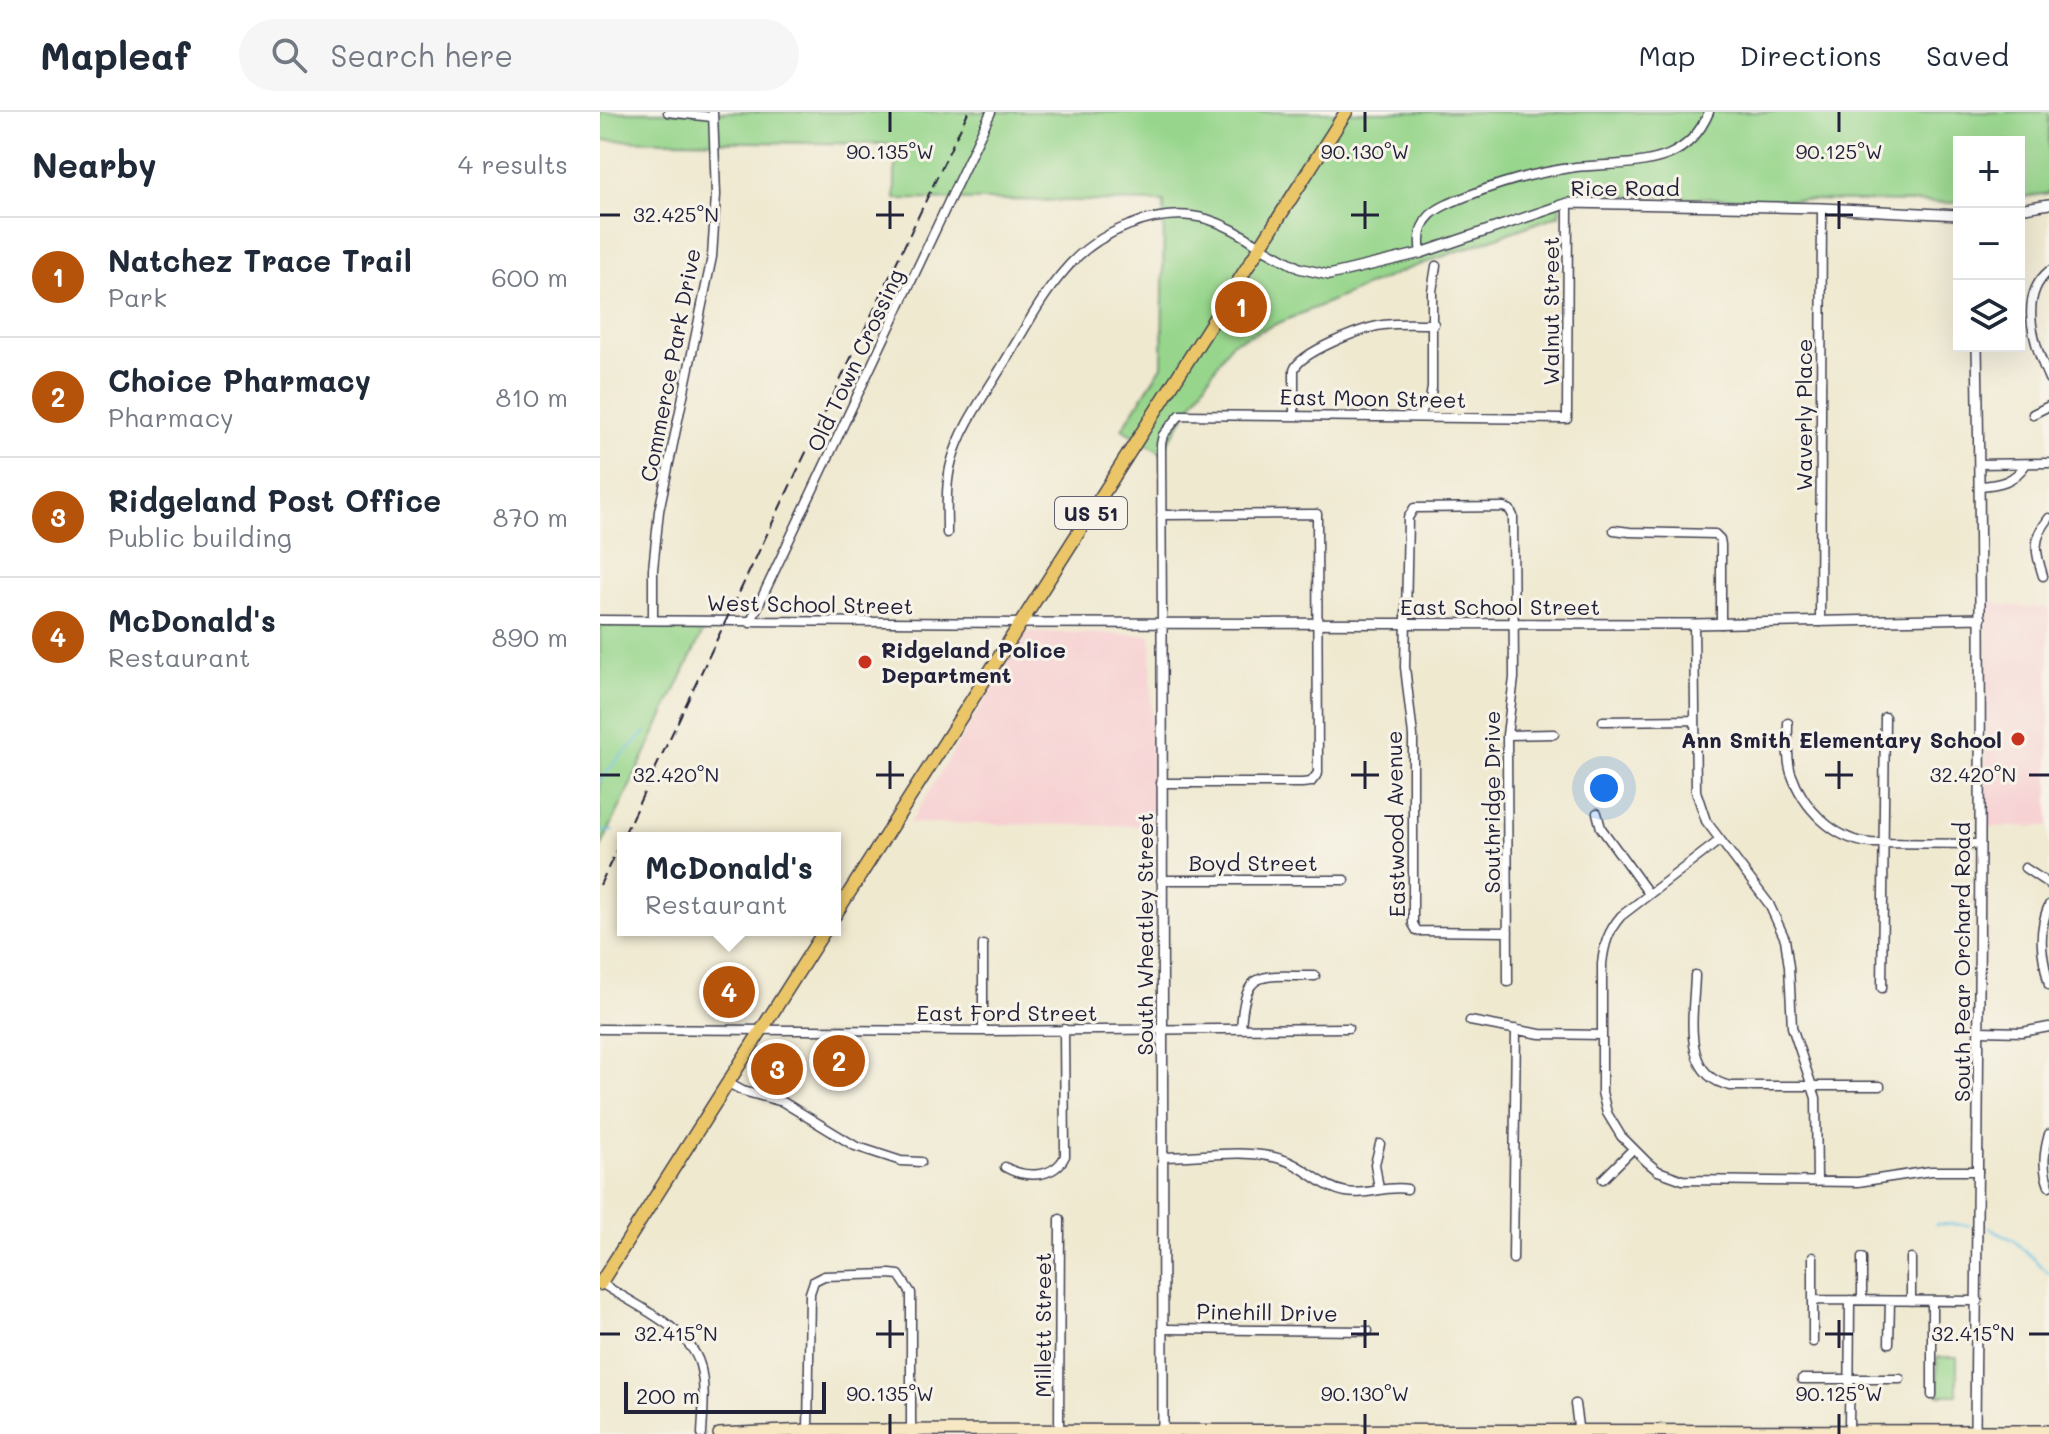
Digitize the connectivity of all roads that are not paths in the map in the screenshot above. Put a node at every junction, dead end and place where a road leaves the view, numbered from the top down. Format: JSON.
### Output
{"nodes":[{"id":1,"x":668,"y":112,"type":"edge"},
{"id":2,"x":991,"y":112,"type":"edge"},
{"id":3,"x":1346,"y":112,"type":"edge"},
{"id":4,"x":1709,"y":112,"type":"edge"},
{"id":5,"x":713,"y":115,"type":"edge"},
{"id":6,"x":1568,"y":203,"type":"junction"},
{"id":7,"x":2049,"y":204,"type":"edge"},
{"id":8,"x":1822,"y":208,"type":"junction"},
{"id":9,"x":2025,"y":208,"type":"edge"},
{"id":10,"x":1953,"y":215,"type":"edge"},
{"id":11,"x":1261,"y":247,"type":"junction"},
{"id":12,"x":1421,"y":253,"type":"junction"},
{"id":13,"x":1436,"y":266,"type":"dead end"},
{"id":14,"x":2049,"y":271,"type":"edge"},
{"id":15,"x":1434,"y":324,"type":"junction"},
{"id":16,"x":1977,"y":352,"type":"edge"},
{"id":17,"x":2049,"y":379,"type":"edge"},
{"id":18,"x":2049,"y":406,"type":"edge"},
{"id":19,"x":1294,"y":414,"type":"junction"},
{"id":20,"x":2033,"y":414,"type":"dead end"},
{"id":21,"x":1418,"y":415,"type":"junction"},
{"id":22,"x":1567,"y":419,"type":"joint"},
{"id":23,"x":1163,"y":435,"type":"joint"},
{"id":24,"x":2049,"y":463,"type":"edge"},
{"id":25,"x":1979,"y":464,"type":"junction"},
{"id":26,"x":2026,"y":464,"type":"junction"},
{"id":27,"x":1979,"y":486,"type":"junction"},
{"id":28,"x":1161,"y":515,"type":"junction"},
{"id":29,"x":2049,"y":518,"type":"edge"},
{"id":30,"x":1614,"y":530,"type":"dead end"},
{"id":31,"x":947,"y":533,"type":"dead end"},
{"id":32,"x":2043,"y":576,"type":"dead end"},
{"id":33,"x":1981,"y":618,"type":"junction"},
{"id":34,"x":600,"y":620,"type":"edge"},
{"id":35,"x":653,"y":620,"type":"junction"},
{"id":36,"x":1820,"y":622,"type":"junction"},
{"id":37,"x":750,"y":623,"type":"junction"},
{"id":38,"x":1020,"y":623,"type":"junction"},
{"id":39,"x":1162,"y":624,"type":"junction"},
{"id":40,"x":1317,"y":624,"type":"junction"},
{"id":41,"x":1407,"y":624,"type":"junction"},
{"id":42,"x":1694,"y":624,"type":"junction"},
{"id":43,"x":1721,"y":624,"type":"junction"},
{"id":44,"x":1513,"y":625,"type":"junction"},
{"id":45,"x":1885,"y":717,"type":"dead end"},
{"id":46,"x":1694,"y":720,"type":"junction"},
{"id":47,"x":1603,"y":721,"type":"dead end"},
{"id":48,"x":1788,"y":723,"type":"dead end"},
{"id":49,"x":1554,"y":734,"type":"dead end"},
{"id":50,"x":1507,"y":735,"type":"junction"},
{"id":51,"x":1161,"y":783,"type":"junction"},
{"id":52,"x":1597,"y":813,"type":"dead end"},
{"id":53,"x":1720,"y":840,"type":"junction"},
{"id":54,"x":1882,"y":844,"type":"junction"},
{"id":55,"x":1980,"y":844,"type":"junction"},
{"id":56,"x":2025,"y":868,"type":"dead end"},
{"id":57,"x":1161,"y":880,"type":"junction"},
{"id":58,"x":1345,"y":880,"type":"dead end"},
{"id":59,"x":2049,"y":884,"type":"edge"},
{"id":60,"x":1649,"y":894,"type":"junction"},
{"id":61,"x":2049,"y":905,"type":"edge"},
{"id":62,"x":841,"y":906,"type":"edge"},
{"id":63,"x":1508,"y":932,"type":"junction"},
{"id":64,"x":821,"y":936,"type":"edge"},
{"id":65,"x":983,"y":945,"type":"dead end"},
{"id":66,"x":1695,"y":975,"type":"dead end"},
{"id":67,"x":1315,"y":976,"type":"dead end"},
{"id":68,"x":1508,"y":982,"type":"dead end"},
{"id":69,"x":2049,"y":985,"type":"edge"},
{"id":70,"x":1882,"y":988,"type":"dead end"},
{"id":71,"x":1470,"y":1021,"type":"dead end"},
{"id":72,"x":2049,"y":1027,"type":"edge"},
{"id":73,"x":1348,"y":1028,"type":"dead end"},
{"id":74,"x":600,"y":1029,"type":"edge"},
{"id":75,"x":762,"y":1029,"type":"junction"},
{"id":76,"x":1064,"y":1029,"type":"junction"},
{"id":77,"x":1162,"y":1029,"type":"junction"},
{"id":78,"x":1241,"y":1029,"type":"junction"},
{"id":79,"x":1516,"y":1029,"type":"junction"},
{"id":80,"x":983,"y":1031,"type":"junction"},
{"id":81,"x":1980,"y":1031,"type":"junction"},
{"id":82,"x":1602,"y":1035,"type":"junction"},
{"id":83,"x":728,"y":1083,"type":"junction"},
{"id":84,"x":1880,"y":1086,"type":"dead end"},
{"id":85,"x":1814,"y":1087,"type":"junction"},
{"id":86,"x":2049,"y":1134,"type":"edge"},
{"id":87,"x":1380,"y":1144,"type":"dead end"},
{"id":88,"x":1633,"y":1149,"type":"junction"},
{"id":89,"x":1164,"y":1157,"type":"junction"},
{"id":90,"x":921,"y":1162,"type":"dead end"},
{"id":91,"x":1005,"y":1167,"type":"dead end"},
{"id":92,"x":1978,"y":1171,"type":"junction"},
{"id":93,"x":1603,"y":1179,"type":"dead end"},
{"id":94,"x":1817,"y":1182,"type":"junction"},
{"id":95,"x":2049,"y":1186,"type":"edge"},
{"id":96,"x":1379,"y":1189,"type":"junction"},
{"id":97,"x":1407,"y":1189,"type":"dead end"},
{"id":98,"x":1060,"y":1219,"type":"dead end"},
{"id":99,"x":1813,"y":1257,"type":"dead end"},
{"id":100,"x":1862,"y":1258,"type":"dead end"},
{"id":101,"x":1911,"y":1258,"type":"dead end"},
{"id":102,"x":1513,"y":1259,"type":"dead end"},
{"id":103,"x":600,"y":1284,"type":"edge"},
{"id":104,"x":1813,"y":1300,"type":"junction"},
{"id":105,"x":1850,"y":1300,"type":"junction"},
{"id":106,"x":1862,"y":1300,"type":"junction"},
{"id":107,"x":1890,"y":1301,"type":"junction"},
{"id":108,"x":1911,"y":1301,"type":"junction"},
{"id":109,"x":1932,"y":1301,"type":"junction"},
{"id":110,"x":1978,"y":1301,"type":"junction"},
{"id":111,"x":1165,"y":1329,"type":"junction"},
{"id":112,"x":1368,"y":1331,"type":"dead end"},
{"id":113,"x":1813,"y":1342,"type":"dead end"},
{"id":114,"x":1889,"y":1343,"type":"dead end"},
{"id":115,"x":1802,"y":1379,"type":"dead end"},
{"id":116,"x":1851,"y":1379,"type":"junction"},
{"id":117,"x":1900,"y":1379,"type":"dead end"},
{"id":118,"x":1932,"y":1395,"type":"dead end"},
{"id":119,"x":1575,"y":1404,"type":"dead end"},
{"id":120,"x":1059,"y":1430,"type":"junction"},
{"id":121,"x":2049,"y":1431,"type":"edge"},
{"id":122,"x":808,"y":1432,"type":"edge"},
{"id":123,"x":911,"y":1432,"type":"edge"},
{"id":124,"x":1163,"y":1432,"type":"edge"},
{"id":125,"x":1849,"y":1432,"type":"edge"},
{"id":126,"x":1419,"y":1433,"type":"edge"},
{"id":127,"x":1504,"y":1433,"type":"edge"},
{"id":128,"x":1579,"y":1433,"type":"edge"},
{"id":129,"x":1660,"y":1433,"type":"edge"},
{"id":130,"x":1736,"y":1433,"type":"edge"},
{"id":131,"x":1812,"y":1433,"type":"edge"},
{"id":132,"x":1975,"y":1433,"type":"edge"},
{"id":133,"x":702,"y":1434,"type":"edge"},
{"id":134,"x":719,"y":1434,"type":"edge"}],
"edges":[{"from":1,"to":5,"type":"street"},
{"from":2,"to":37,"type":"street","name":"Old Town Crossing"},
{"from":3,"to":11,"type":"main road","number":"US 51"},
{"from":4,"to":12,"type":"street"},
{"from":5,"to":35,"type":"street","name":"Commerce Park Drive"},
{"from":6,"to":8,"type":"street","name":"Rice Road"},
{"from":6,"to":12,"type":"street","name":"Rice Road"},
{"from":6,"to":22,"type":"street","name":"Walnut Street"},
{"from":7,"to":9,"type":"street"},
{"from":8,"to":10,"type":"street","name":"Rice Road"},
{"from":8,"to":36,"type":"street","name":"Waverly Place"},
{"from":11,"to":12,"type":"street","name":"Rice Road"},
{"from":11,"to":31,"type":"street"},
{"from":11,"to":38,"type":"main road","number":"US 51"},
{"from":13,"to":15,"type":"street"},
{"from":14,"to":17,"type":"street"},
{"from":15,"to":19,"type":"street"},
{"from":15,"to":21,"type":"street"},
{"from":16,"to":25,"type":"street","name":"South Pear Orchard Road"},
{"from":18,"to":20,"type":"street"},
{"from":19,"to":21,"type":"street","name":"East Moon Street"},
{"from":19,"to":23,"type":"street","name":"East Moon Street"},
{"from":21,"to":22,"type":"street","name":"East Moon Street"},
{"from":23,"to":28,"type":"street","name":"South Wheatley Street"},
{"from":24,"to":26,"type":"street"},
{"from":25,"to":26,"type":"street"},
{"from":25,"to":27,"type":"street","name":"South Pear Orchard Road"},
{"from":26,"to":27,"type":"street"},
{"from":27,"to":33,"type":"street","name":"South Pear Orchard Road"},
{"from":28,"to":39,"type":"street","name":"South Wheatley Street"},
{"from":28,"to":40,"type":"street"},
{"from":29,"to":32,"type":"street"},
{"from":30,"to":43,"type":"street"},
{"from":33,"to":36,"type":"street","name":"East School Street"},
{"from":33,"to":55,"type":"street","name":"South Pear Orchard Road"},
{"from":34,"to":35,"type":"street","name":"West School Street"},
{"from":35,"to":37,"type":"street","name":"West School Street"},
{"from":36,"to":43,"type":"street","name":"East School Street"},
{"from":37,"to":38,"type":"street","name":"West School Street"},
{"from":38,"to":39,"type":"street","name":"East School Street"},
{"from":38,"to":62,"type":"main road","number":"US 51"},
{"from":39,"to":40,"type":"street","name":"East School Street"},
{"from":39,"to":51,"type":"street","name":"South Wheatley Street"},
{"from":40,"to":41,"type":"street","name":"East School Street"},
{"from":40,"to":51,"type":"street"},
{"from":41,"to":44,"type":"street","name":"East School Street"},
{"from":41,"to":44,"type":"street","name":"Southridge Drive"},
{"from":41,"to":63,"type":"street","name":"Eastwood Avenue"},
{"from":42,"to":43,"type":"street","name":"East School Street"},
{"from":42,"to":44,"type":"street","name":"East School Street"},
{"from":42,"to":46,"type":"street"},
{"from":44,"to":50,"type":"street","name":"Southridge Drive"},
{"from":45,"to":54,"type":"street"},
{"from":46,"to":47,"type":"street"},
{"from":46,"to":53,"type":"street"},
{"from":48,"to":54,"type":"street"},
{"from":49,"to":50,"type":"street"},
{"from":50,"to":63,"type":"street","name":"Southridge Drive"},
{"from":51,"to":57,"type":"street","name":"South Wheatley Street"},
{"from":52,"to":60,"type":"street"},
{"from":53,"to":60,"type":"street"},
{"from":53,"to":85,"type":"street"},
{"from":54,"to":55,"type":"street"},
{"from":54,"to":70,"type":"street"},
{"from":55,"to":81,"type":"street","name":"South Pear Orchard Road"},
{"from":56,"to":59,"type":"street"},
{"from":57,"to":58,"type":"street","name":"Boyd Street"},
{"from":57,"to":77,"type":"street","name":"South Wheatley Street"},
{"from":60,"to":82,"type":"street"},
{"from":61,"to":69,"type":"street"},
{"from":63,"to":68,"type":"street","name":"Southridge Drive"},
{"from":64,"to":75,"type":"main road"},
{"from":65,"to":80,"type":"street"},
{"from":66,"to":85,"type":"street"},
{"from":67,"to":78,"type":"street"},
{"from":71,"to":79,"type":"street"},
{"from":72,"to":81,"type":"street"},
{"from":73,"to":78,"type":"street","name":"East Ford Street"},
{"from":74,"to":75,"type":"street","name":"East Ford Street"},
{"from":75,"to":80,"type":"street","name":"East Ford Street"},
{"from":75,"to":83,"type":"main road"},
{"from":76,"to":77,"type":"street","name":"East Ford Street"},
{"from":76,"to":80,"type":"street","name":"East Ford Street"},
{"from":76,"to":91,"type":"street"},
{"from":77,"to":78,"type":"street","name":"East Ford Street"},
{"from":77,"to":89,"type":"street","name":"South Wheatley Street"},
{"from":79,"to":82,"type":"street"},
{"from":79,"to":102,"type":"street"},
{"from":81,"to":92,"type":"street","name":"South Pear Orchard Road"},
{"from":82,"to":88,"type":"street"},
{"from":83,"to":90,"type":"street"},
{"from":83,"to":103,"type":"main road"},
{"from":84,"to":85,"type":"street"},
{"from":85,"to":94,"type":"street"},
{"from":86,"to":95,"type":"street"},
{"from":87,"to":96,"type":"street"},
{"from":88,"to":93,"type":"street"},
{"from":88,"to":94,"type":"street"},
{"from":89,"to":96,"type":"street"},
{"from":89,"to":111,"type":"street","name":"South Wheatley Street"},
{"from":92,"to":94,"type":"street"},
{"from":92,"to":110,"type":"street","name":"South Pear Orchard Road"},
{"from":96,"to":97,"type":"street"},
{"from":98,"to":120,"type":"street","name":"Millett Street"},
{"from":99,"to":104,"type":"street"},
{"from":100,"to":106,"type":"street"},
{"from":101,"to":108,"type":"street"},
{"from":103,"to":133,"type":"street"},
{"from":104,"to":105,"type":"street"},
{"from":104,"to":113,"type":"street"},
{"from":105,"to":106,"type":"street"},
{"from":105,"to":116,"type":"street"},
{"from":106,"to":107,"type":"street"},
{"from":107,"to":108,"type":"street"},
{"from":107,"to":114,"type":"street"},
{"from":108,"to":109,"type":"street"},
{"from":109,"to":110,"type":"street"},
{"from":109,"to":118,"type":"street"},
{"from":110,"to":132,"type":"street","name":"South Pear Orchard Road"},
{"from":111,"to":112,"type":"street","name":"Pinehill Drive"},
{"from":111,"to":124,"type":"street","name":"South Wheatley Street"},
{"from":115,"to":116,"type":"street"},
{"from":116,"to":117,"type":"street"},
{"from":116,"to":125,"type":"street"},
{"from":119,"to":128,"type":"street"},
{"from":120,"to":123,"type":"main road"},
{"from":120,"to":124,"type":"main road"},
{"from":121,"to":132,"type":"main road"},
{"from":122,"to":123,"type":"main road"},
{"from":122,"to":123,"type":"street"},
{"from":122,"to":134,"type":"main road"},
{"from":124,"to":126,"type":"main road"},
{"from":125,"to":131,"type":"main road"},
{"from":125,"to":132,"type":"main road"},
{"from":126,"to":127,"type":"main road"},
{"from":127,"to":128,"type":"main road"},
{"from":128,"to":129,"type":"main road"},
{"from":129,"to":130,"type":"main road"},
{"from":130,"to":131,"type":"main road"}]}
